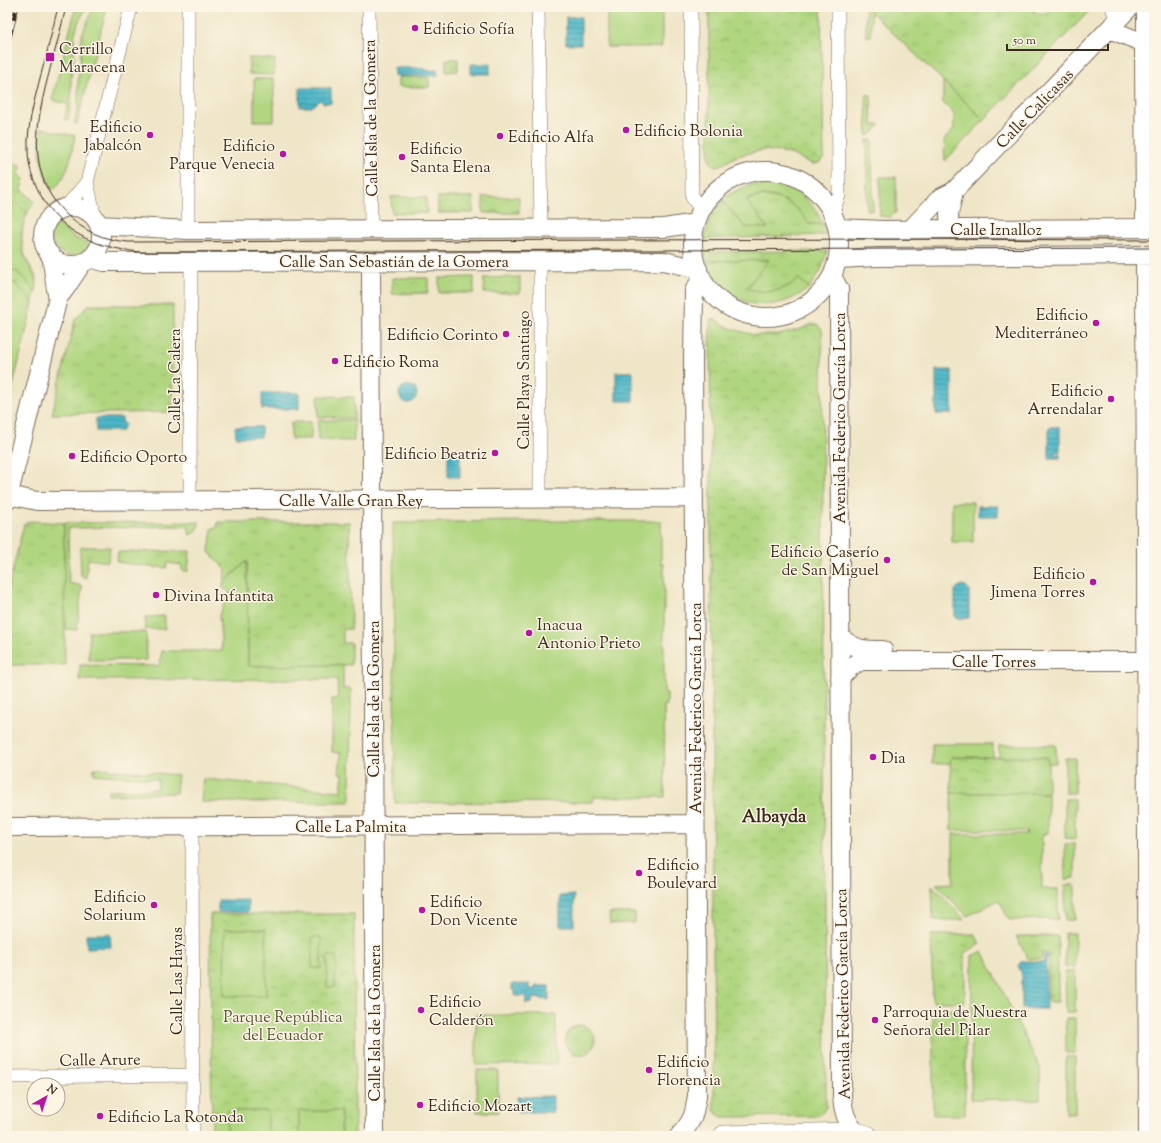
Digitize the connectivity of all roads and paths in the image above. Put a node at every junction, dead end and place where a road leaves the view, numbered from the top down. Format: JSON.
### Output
{"nodes":[{"id":1,"x":131,"y":7,"type":"edge"},
{"id":2,"x":188,"y":7,"type":"edge"},
{"id":3,"x":369,"y":7,"type":"edge"},
{"id":4,"x":538,"y":7,"type":"edge"},
{"id":5,"x":692,"y":7,"type":"edge"},
{"id":6,"x":838,"y":7,"type":"edge"},
{"id":7,"x":1124,"y":12,"type":"edge"},
{"id":8,"x":1141,"y":44,"type":"junction"},
{"id":9,"x":86,"y":182,"type":"junction"},
{"id":10,"x":954,"y":191,"type":"junction"},
{"id":11,"x":66,"y":207,"type":"junction"},
{"id":12,"x":699,"y":216,"type":"junction"},
{"id":13,"x":835,"y":220,"type":"junction"},
{"id":14,"x":97,"y":222,"type":"junction"},
{"id":15,"x":1149,"y":228,"type":"edge"},
{"id":16,"x":371,"y":229,"type":"junction"},
{"id":17,"x":541,"y":229,"type":"junction"},
{"id":18,"x":950,"y":229,"type":"junction"},
{"id":19,"x":188,"y":230,"type":"junction"},
{"id":20,"x":910,"y":230,"type":"junction"},
{"id":21,"x":51,"y":255,"type":"junction"},
{"id":22,"x":1150,"y":255,"type":"edge"},
{"id":23,"x":86,"y":260,"type":"junction"},
{"id":24,"x":540,"y":261,"type":"junction"},
{"id":25,"x":191,"y":262,"type":"junction"},
{"id":26,"x":371,"y":262,"type":"junction"},
{"id":27,"x":835,"y":267,"type":"junction"},
{"id":28,"x":700,"y":273,"type":"junction"},
{"id":29,"x":58,"y":298,"type":"junction"},
{"id":30,"x":8,"y":498,"type":"edge"},
{"id":31,"x":694,"y":498,"type":"junction"},
{"id":32,"x":540,"y":499,"type":"junction"},
{"id":33,"x":190,"y":500,"type":"junction"},
{"id":34,"x":372,"y":500,"type":"junction"},
{"id":35,"x":840,"y":637,"type":"junction"},
{"id":36,"x":1150,"y":655,"type":"edge"},
{"id":37,"x":840,"y":678,"type":"junction"},
{"id":38,"x":695,"y":824,"type":"junction"},
{"id":39,"x":192,"y":826,"type":"junction"},
{"id":40,"x":373,"y":826,"type":"junction"},
{"id":41,"x":7,"y":827,"type":"edge"},
{"id":42,"x":193,"y":1075,"type":"junction"},
{"id":43,"x":7,"y":1077,"type":"edge"},
{"id":44,"x":861,"y":1135,"type":"edge"},
{"id":45,"x":194,"y":1136,"type":"edge"},
{"id":46,"x":375,"y":1136,"type":"edge"},
{"id":47,"x":679,"y":1136,"type":"edge"},
{"id":48,"x":724,"y":1136,"type":"edge"},
{"id":49,"x":1148,"y":1136,"type":"edge"}],
"edges":[{"from":1,"to":9,"type":"street"},
{"from":2,"to":19,"type":"street"},
{"from":3,"to":16,"type":"street","name":"Calle Isla de la Gomera"},
{"from":4,"to":17,"type":"street"},
{"from":5,"to":12,"type":"street"},
{"from":6,"to":13,"type":"street"},
{"from":7,"to":8,"type":"main road"},
{"from":7,"to":8,"type":"main road"},
{"from":7,"to":10,"type":"main road","name":"Calle Calicasas"},
{"from":8,"to":15,"type":"main road"},
{"from":9,"to":11,"type":"street"},
{"from":9,"to":14,"type":"street"},
{"from":10,"to":18,"type":"main road","name":"Calle Calicasas"},
{"from":10,"to":20,"type":"main road","name":"Calle Calicasas"},
{"from":11,"to":14,"type":"main road"},
{"from":11,"to":21,"type":"main road"},
{"from":12,"to":13,"type":"main road"},
{"from":12,"to":17,"type":"main road","name":"Calle San Sebastián de la Gomera"},
{"from":12,"to":28,"type":"main road"},
{"from":13,"to":20,"type":"main road","name":"Calle Iznalloz"},
{"from":13,"to":27,"type":"main road"},
{"from":14,"to":19,"type":"main road","name":"Calle San Sebastián de la Gomera"},
{"from":14,"to":23,"type":"main road"},
{"from":15,"to":18,"type":"main road","name":"Calle Iznalloz"},
{"from":16,"to":17,"type":"main road","name":"Calle San Sebastián de la Gomera"},
{"from":16,"to":19,"type":"main road","name":"Calle San Sebastián de la Gomera"},
{"from":18,"to":20,"type":"main road","name":"Calle Iznalloz"},
{"from":21,"to":23,"type":"main road"},
{"from":21,"to":29,"type":"main road"},
{"from":22,"to":27,"type":"main road","name":"Calle Iznalloz"},
{"from":22,"to":36,"type":"main road"},
{"from":23,"to":25,"type":"main road","name":"Calle San Sebastián de la Gomera"},
{"from":23,"to":29,"type":"main road"},
{"from":24,"to":26,"type":"main road","name":"Calle San Sebastián de la Gomera"},
{"from":24,"to":28,"type":"main road","name":"Calle San Sebastián de la Gomera"},
{"from":24,"to":32,"type":"street","name":"Calle Playa Santiago"},
{"from":25,"to":26,"type":"main road","name":"Calle San Sebastián de la Gomera"},
{"from":25,"to":33,"type":"street","name":"Calle La Calera"},
{"from":26,"to":34,"type":"main road","name":"Calle Isla de la Gomera"},
{"from":27,"to":28,"type":"main road"},
{"from":27,"to":35,"type":"main road","name":"Avenida Federico García Lorca"},
{"from":28,"to":31,"type":"main road","name":"Avenida Federico García Lorca"},
{"from":29,"to":30,"type":"main road"},
{"from":30,"to":33,"type":"main road","name":"Calle Valle Gran Rey"},
{"from":31,"to":32,"type":"main road","name":"Calle Valle Gran Rey"},
{"from":31,"to":38,"type":"main road","name":"Avenida Federico García Lorca"},
{"from":32,"to":34,"type":"main road","name":"Calle Valle Gran Rey"},
{"from":33,"to":34,"type":"main road","name":"Calle Valle Gran Rey"},
{"from":34,"to":40,"type":"main road","name":"Calle Isla de la Gomera"},
{"from":35,"to":36,"type":"main road","name":"Calle Torres"},
{"from":35,"to":37,"type":"main road","name":"Avenida Federico García Lorca"},
{"from":36,"to":37,"type":"main road","name":"Calle Torres"},
{"from":36,"to":49,"type":"main road"},
{"from":37,"to":44,"type":"main road","name":"Avenida Federico García Lorca"},
{"from":38,"to":40,"type":"main road","name":"Calle La Palmita"},
{"from":38,"to":47,"type":"main road","name":"Avenida Federico García Lorca"},
{"from":39,"to":40,"type":"main road","name":"Calle La Palmita"},
{"from":39,"to":41,"type":"main road","name":"Calle La Palmita"},
{"from":39,"to":42,"type":"street","name":"Calle Las Hayas"},
{"from":40,"to":46,"type":"main road","name":"Calle Isla de la Gomera"},
{"from":42,"to":43,"type":"street","name":"Calle Arure"},
{"from":42,"to":45,"type":"street","name":"Calle Las Hayas"},
{"from":44,"to":48,"type":"main road"}]}
